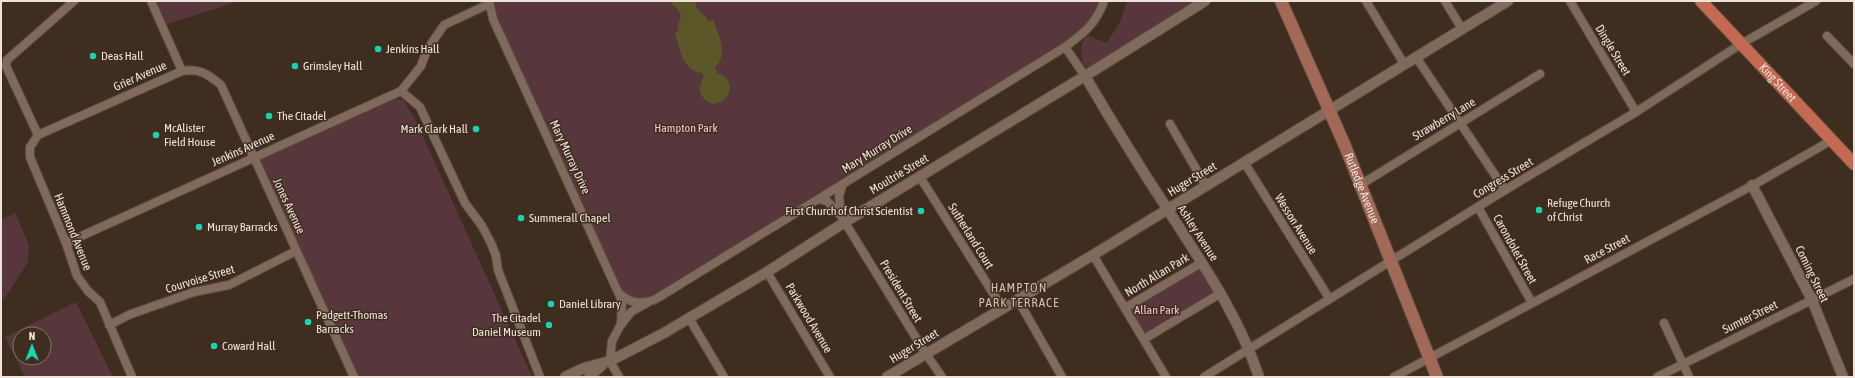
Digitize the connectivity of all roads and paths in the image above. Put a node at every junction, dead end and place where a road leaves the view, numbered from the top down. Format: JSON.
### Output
{"nodes":[{"id":1,"x":74,"y":1,"type":"edge"},
{"id":2,"x":151,"y":1,"type":"edge"},
{"id":3,"x":1104,"y":1,"type":"edge"},
{"id":4,"x":1205,"y":1,"type":"edge"},
{"id":5,"x":1281,"y":1,"type":"edge"},
{"id":6,"x":1366,"y":1,"type":"edge"},
{"id":7,"x":1445,"y":1,"type":"edge"},
{"id":8,"x":1508,"y":1,"type":"edge"},
{"id":9,"x":1570,"y":1,"type":"edge"},
{"id":10,"x":1701,"y":1,"type":"edge"},
{"id":11,"x":489,"y":2,"type":"edge"},
{"id":12,"x":1811,"y":2,"type":"edge"},
{"id":13,"x":1462,"y":29,"type":"junction"},
{"id":14,"x":1827,"y":36,"type":"dead end"},
{"id":15,"x":1741,"y":44,"type":"junction"},
{"id":16,"x":1065,"y":47,"type":"junction"},
{"id":17,"x":1416,"y":57,"type":"junction"},
{"id":18,"x":1404,"y":64,"type":"junction"},
{"id":19,"x":1854,"y":64,"type":"edge"},
{"id":20,"x":182,"y":71,"type":"junction"},
{"id":21,"x":1540,"y":74,"type":"dead end"},
{"id":22,"x":1085,"y":76,"type":"junction"},
{"id":23,"x":401,"y":91,"type":"junction"},
{"id":24,"x":1329,"y":110,"type":"junction"},
{"id":25,"x":1636,"y":112,"type":"junction"},
{"id":26,"x":1459,"y":123,"type":"junction"},
{"id":27,"x":1170,"y":124,"type":"dead end"},
{"id":28,"x":38,"y":135,"type":"junction"},
{"id":29,"x":1832,"y":140,"type":"junction"},
{"id":30,"x":253,"y":158,"type":"junction"},
{"id":31,"x":1244,"y":162,"type":"junction"},
{"id":32,"x":1854,"y":163,"type":"edge"},
{"id":33,"x":920,"y":176,"type":"junction"},
{"id":34,"x":1360,"y":185,"type":"junction"},
{"id":35,"x":1752,"y":185,"type":"junction"},
{"id":36,"x":842,"y":186,"type":"junction"},
{"id":37,"x":1206,"y":186,"type":"junction"},
{"id":38,"x":1505,"y":190,"type":"junction"},
{"id":39,"x":819,"y":199,"type":"junction"},
{"id":40,"x":1478,"y":207,"type":"junction"},
{"id":41,"x":1167,"y":209,"type":"junction"},
{"id":42,"x":843,"y":219,"type":"junction"},
{"id":43,"x":66,"y":242,"type":"junction"},
{"id":44,"x":296,"y":251,"type":"junction"},
{"id":45,"x":1093,"y":255,"type":"junction"},
{"id":46,"x":1391,"y":261,"type":"junction"},
{"id":47,"x":1201,"y":263,"type":"junction"},
{"id":48,"x":767,"y":272,"type":"junction"},
{"id":49,"x":1854,"y":280,"type":"edge"},
{"id":50,"x":618,"y":292,"type":"junction"},
{"id":51,"x":1221,"y":293,"type":"junction"},
{"id":52,"x":1329,"y":298,"type":"junction"},
{"id":53,"x":1018,"y":300,"type":"junction"},
{"id":54,"x":1812,"y":300,"type":"junction"},
{"id":55,"x":648,"y":302,"type":"junction"},
{"id":56,"x":1532,"y":303,"type":"junction"},
{"id":57,"x":1125,"y":308,"type":"junction"},
{"id":58,"x":1003,"y":309,"type":"junction"},
{"id":59,"x":689,"y":318,"type":"junction"},
{"id":60,"x":1664,"y":323,"type":"dead end"},
{"id":61,"x":109,"y":325,"type":"junction"},
{"id":62,"x":620,"y":326,"type":"junction"},
{"id":63,"x":1144,"y":339,"type":"junction"},
{"id":64,"x":1249,"y":348,"type":"junction"},
{"id":65,"x":926,"y":354,"type":"junction"},
{"id":66,"x":1430,"y":357,"type":"junction"},
{"id":67,"x":607,"y":362,"type":"junction"},
{"id":68,"x":1683,"y":364,"type":"junction"},
{"id":69,"x":132,"y":377,"type":"edge"},
{"id":70,"x":354,"y":377,"type":"edge"},
{"id":71,"x":540,"y":377,"type":"edge"},
{"id":72,"x":565,"y":377,"type":"edge"},
{"id":73,"x":589,"y":377,"type":"edge"},
{"id":74,"x":619,"y":377,"type":"edge"},
{"id":75,"x":724,"y":377,"type":"edge"},
{"id":76,"x":830,"y":377,"type":"edge"},
{"id":77,"x":888,"y":377,"type":"edge"},
{"id":78,"x":942,"y":377,"type":"edge"},
{"id":79,"x":1062,"y":377,"type":"edge"},
{"id":80,"x":1166,"y":377,"type":"edge"},
{"id":81,"x":1204,"y":377,"type":"edge"},
{"id":82,"x":1259,"y":377,"type":"edge"},
{"id":83,"x":1394,"y":377,"type":"edge"},
{"id":84,"x":1437,"y":377,"type":"edge"},
{"id":85,"x":1657,"y":377,"type":"edge"},
{"id":86,"x":1689,"y":377,"type":"edge"},
{"id":87,"x":1843,"y":377,"type":"edge"}],
"edges":[{"from":1,"to":28,"type":"street"},
{"from":2,"to":20,"type":"street","name":"Grier Avenue"},
{"from":3,"to":16,"type":"street","name":"Mary Murray Drive"},
{"from":4,"to":22,"type":"street","name":"Moultrie Street"},
{"from":5,"to":24,"type":"main road","name":"Rutledge Avenue"},
{"from":6,"to":18,"type":"street"},
{"from":7,"to":13,"type":"street"},
{"from":8,"to":13,"type":"street","name":"Huger Street"},
{"from":9,"to":25,"type":"street","name":"Dingle Street"},
{"from":10,"to":15,"type":"main road","name":"King Street"},
{"from":11,"to":23,"type":"street","name":"Jenkins Avenue"},
{"from":11,"to":50,"type":"street","name":"Mary Murray Drive"},
{"from":12,"to":15,"type":"street","name":"Congress Street"},
{"from":13,"to":17,"type":"street","name":"Huger Street"},
{"from":14,"to":19,"type":"street"},
{"from":15,"to":25,"type":"street","name":"Congress Street"},
{"from":15,"to":29,"type":"main road","name":"King Street"},
{"from":16,"to":22,"type":"street","name":"Ashley Avenue"},
{"from":16,"to":36,"type":"street","name":"Mary Murray Drive"},
{"from":17,"to":18,"type":"street","name":"Huger Street"},
{"from":17,"to":26,"type":"street"},
{"from":18,"to":24,"type":"street","name":"Huger Street"},
{"from":20,"to":28,"type":"street","name":"Grier Avenue"},
{"from":20,"to":30,"type":"street","name":"Jones Avenue"},
{"from":21,"to":26,"type":"street","name":"Strawberry Lane"},
{"from":22,"to":33,"type":"street","name":"Moultrie Street"},
{"from":22,"to":41,"type":"street","name":"Ashley Avenue"},
{"from":23,"to":30,"type":"street","name":"Jenkins Avenue"},
{"from":23,"to":71,"type":"street"},
{"from":24,"to":31,"type":"street","name":"Huger Street"},
{"from":24,"to":34,"type":"main road","name":"Rutledge Avenue"},
{"from":25,"to":38,"type":"street","name":"Congress Street"},
{"from":26,"to":34,"type":"street","name":"Strawberry Lane"},
{"from":26,"to":38,"type":"street"},
{"from":27,"to":37,"type":"street"},
{"from":28,"to":43,"type":"street","name":"Hammond Avenue"},
{"from":29,"to":32,"type":"main road","name":"King Street"},
{"from":29,"to":35,"type":"street","name":"Race Street"},
{"from":30,"to":43,"type":"street","name":"Jenkins Avenue"},
{"from":30,"to":44,"type":"street","name":"Jones Avenue"},
{"from":31,"to":37,"type":"street","name":"Huger Street"},
{"from":31,"to":52,"type":"street","name":"Wesson Avenue"},
{"from":33,"to":42,"type":"street","name":"Moultrie Street"},
{"from":33,"to":58,"type":"street","name":"Sutherland Court"},
{"from":34,"to":46,"type":"main road","name":"Rutledge Avenue"},
{"from":35,"to":54,"type":"street","name":"Coming Street"},
{"from":35,"to":56,"type":"street","name":"Race Street"},
{"from":36,"to":39,"type":"street","name":"Mary Murray Drive"},
{"from":36,"to":42,"type":"street","name":"President Street"},
{"from":37,"to":41,"type":"street","name":"Huger Street"},
{"from":38,"to":40,"type":"street","name":"Congress Street"},
{"from":39,"to":42,"type":"street","name":"President Street"},
{"from":39,"to":55,"type":"street","name":"Mary Murray Drive"},
{"from":40,"to":46,"type":"street","name":"Congress Street"},
{"from":40,"to":56,"type":"street","name":"Carondolet Street"},
{"from":41,"to":45,"type":"street","name":"Huger Street"},
{"from":41,"to":47,"type":"street","name":"Ashley Avenue"},
{"from":42,"to":48,"type":"street","name":"Moultrie Street"},
{"from":42,"to":65,"type":"street","name":"President Street"},
{"from":43,"to":61,"type":"street","name":"Hammond Avenue"},
{"from":44,"to":61,"type":"street","name":"Courvoise Street"},
{"from":44,"to":70,"type":"street","name":"Jones Avenue"},
{"from":45,"to":53,"type":"street","name":"Huger Street"},
{"from":45,"to":57,"type":"street"},
{"from":46,"to":52,"type":"street","name":"Congress Street"},
{"from":46,"to":66,"type":"main road","name":"Rutledge Avenue"},
{"from":47,"to":51,"type":"street","name":"Ashley Avenue"},
{"from":47,"to":57,"type":"street","name":"North Allan Park"},
{"from":48,"to":59,"type":"street","name":"Moultrie Street"},
{"from":48,"to":76,"type":"street","name":"Parkwood Avenue"},
{"from":49,"to":54,"type":"street","name":"Sumter Street"},
{"from":50,"to":55,"type":"street"},
{"from":50,"to":62,"type":"street","name":"Mary Murray Drive"},
{"from":51,"to":63,"type":"street"},
{"from":51,"to":64,"type":"street","name":"Ashley Avenue"},
{"from":52,"to":64,"type":"street","name":"Congress Street"},
{"from":53,"to":58,"type":"street","name":"Huger Street"},
{"from":53,"to":79,"type":"street"},
{"from":54,"to":68,"type":"street","name":"Sumter Street"},
{"from":54,"to":87,"type":"street","name":"Coming Street"},
{"from":55,"to":62,"type":"street","name":"Mary Murray Drive"},
{"from":56,"to":66,"type":"street","name":"Race Street"},
{"from":57,"to":63,"type":"street"},
{"from":58,"to":65,"type":"street","name":"Huger Street"},
{"from":59,"to":67,"type":"street","name":"Moultrie Street"},
{"from":59,"to":75,"type":"street"},
{"from":60,"to":68,"type":"street"},
{"from":61,"to":69,"type":"street","name":"Hammond Avenue"},
{"from":62,"to":67,"type":"street"},
{"from":63,"to":80,"type":"street"},
{"from":64,"to":81,"type":"street","name":"Congress Street"},
{"from":64,"to":82,"type":"street","name":"Ashley Avenue"},
{"from":65,"to":77,"type":"street","name":"Huger Street"},
{"from":65,"to":78,"type":"street","name":"President Street"},
{"from":66,"to":83,"type":"street","name":"Race Street"},
{"from":66,"to":84,"type":"main road","name":"Rutledge Avenue"},
{"from":67,"to":72,"type":"street","name":"Moultrie Street"},
{"from":67,"to":73,"type":"street","name":"Moultrie Street"},
{"from":67,"to":74,"type":"street"},
{"from":68,"to":85,"type":"street","name":"Sumter Street"},
{"from":68,"to":86,"type":"street"}]}
